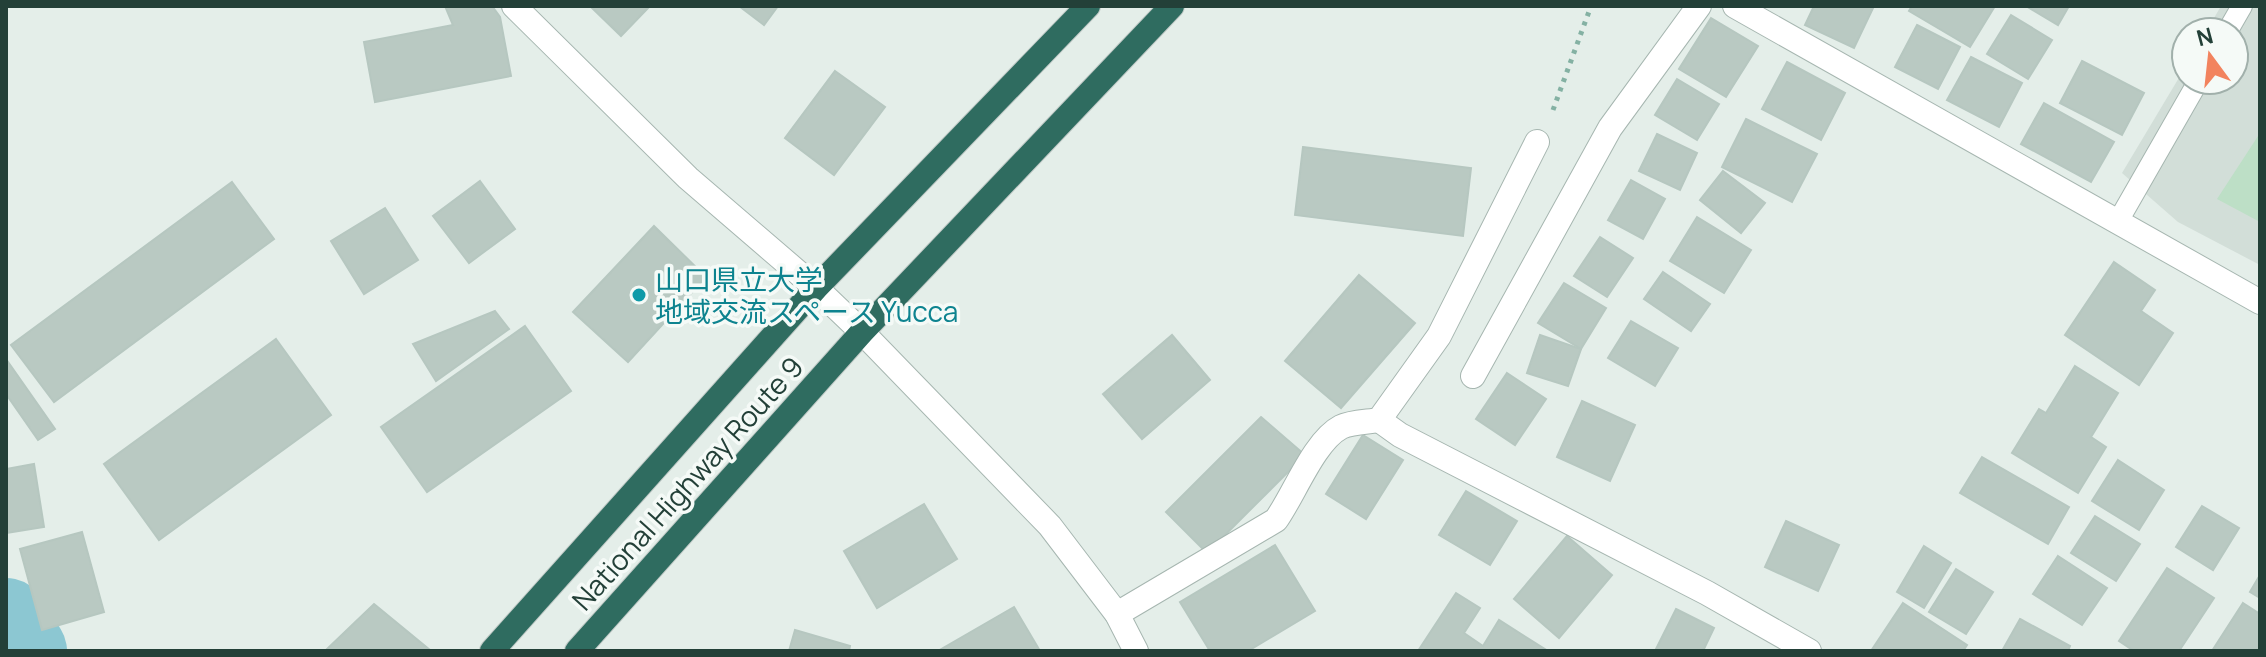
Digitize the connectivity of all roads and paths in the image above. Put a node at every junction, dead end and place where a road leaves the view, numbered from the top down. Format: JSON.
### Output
{"nodes":[{"id":1,"x":514,"y":6,"type":"edge"},
{"id":2,"x":1088,"y":6,"type":"edge"},
{"id":3,"x":1172,"y":6,"type":"edge"},
{"id":4,"x":1591,"y":6,"type":"edge"},
{"id":5,"x":1699,"y":6,"type":"edge"},
{"id":6,"x":1735,"y":6,"type":"edge"},
{"id":7,"x":2190,"y":96,"type":"edge"},
{"id":8,"x":1537,"y":142,"type":"joint"},
{"id":9,"x":2117,"y":223,"type":"junction"},
{"id":10,"x":816,"y":288,"type":"junction"},
{"id":11,"x":2260,"y":302,"type":"edge"},
{"id":12,"x":862,"y":332,"type":"junction"},
{"id":13,"x":1473,"y":376,"type":"dead end"},
{"id":14,"x":1379,"y":420,"type":"junction"},
{"id":15,"x":1117,"y":614,"type":"junction"},
{"id":16,"x":492,"y":651,"type":"edge"},
{"id":17,"x":577,"y":651,"type":"edge"},
{"id":18,"x":1136,"y":651,"type":"edge"},
{"id":19,"x":1809,"y":651,"type":"edge"}],
"edges":[{"from":1,"to":10,"type":"street"},
{"from":2,"to":10,"type":"highway","name":"National Highway Route 9"},
{"from":3,"to":12,"type":"highway","name":"National Highway Route 9"},
{"from":4,"to":8,"type":"path"},
{"from":5,"to":13,"type":"street"},
{"from":6,"to":9,"type":"street"},
{"from":7,"to":9,"type":"lane"},
{"from":8,"to":14,"type":"street"},
{"from":9,"to":11,"type":"street"},
{"from":10,"to":12,"type":"street"},
{"from":10,"to":16,"type":"highway","name":"National Highway Route 9"},
{"from":12,"to":15,"type":"street"},
{"from":12,"to":17,"type":"highway","name":"National Highway Route 9"},
{"from":14,"to":15,"type":"street"},
{"from":14,"to":19,"type":"street"},
{"from":15,"to":18,"type":"street"}]}
